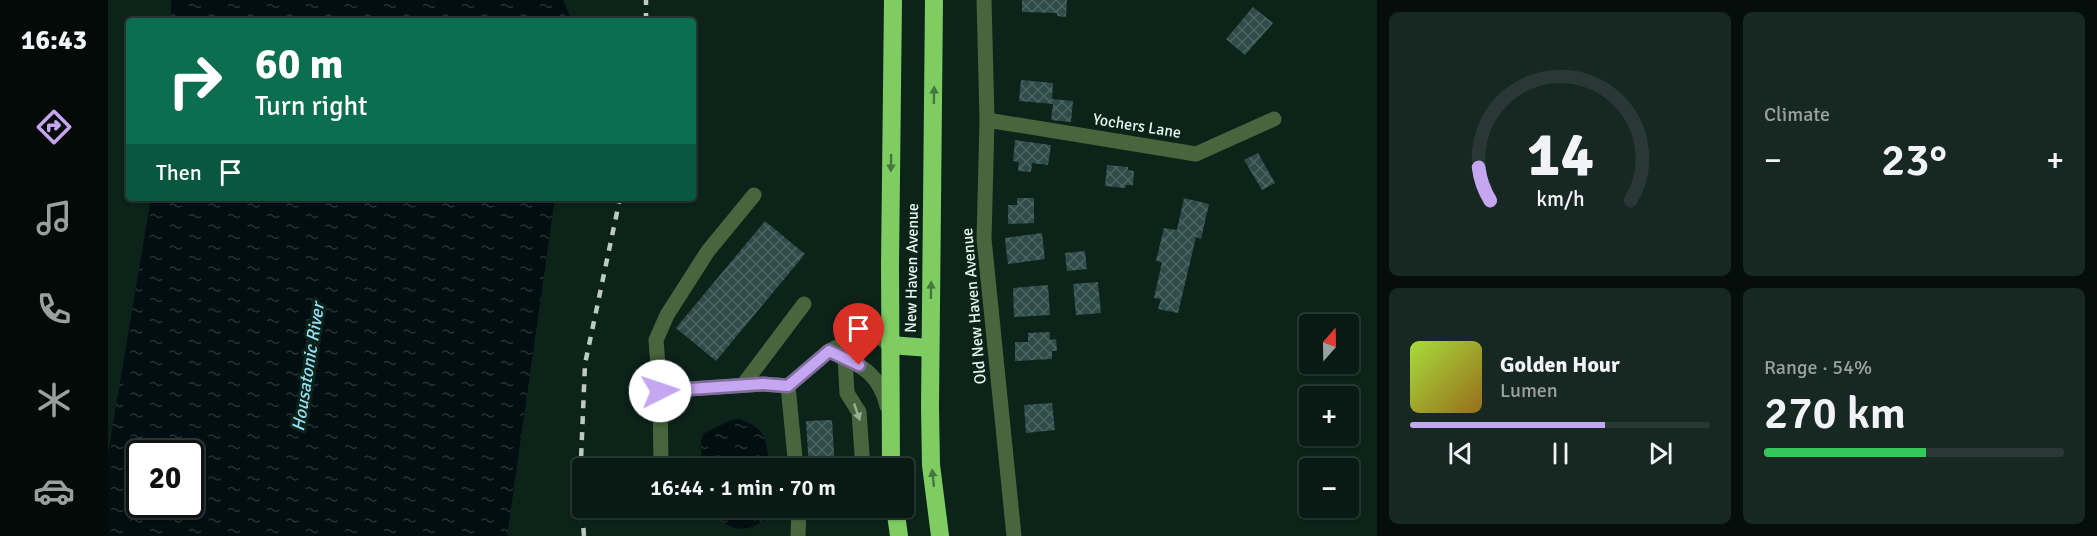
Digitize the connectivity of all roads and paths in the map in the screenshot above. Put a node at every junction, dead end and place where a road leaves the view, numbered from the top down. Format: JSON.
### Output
{"nodes":[{"id":1,"x":893,"y":0,"type":"edge"},
{"id":2,"x":934,"y":0,"type":"edge"},
{"id":3,"x":984,"y":0,"type":"edge"},
{"id":4,"x":1274,"y":119,"type":"dead end"},
{"id":5,"x":987,"y":120,"type":"junction"},
{"id":6,"x":754,"y":195,"type":"dead end"},
{"id":7,"x":804,"y":304,"type":"dead end"},
{"id":8,"x":890,"y":345,"type":"junction"},
{"id":9,"x":930,"y":348,"type":"junction"},
{"id":10,"x":829,"y":351,"type":"junction"},
{"id":11,"x":845,"y":358,"type":"junction"},
{"id":12,"x":743,"y":385,"type":"junction"},
{"id":13,"x":788,"y":386,"type":"junction"},
{"id":14,"x":660,"y":391,"type":"junction"},
{"id":15,"x":890,"y":418,"type":"junction"},
{"id":16,"x":661,"y":458,"type":"edge"},
{"id":17,"x":795,"y":458,"type":"edge"},
{"id":18,"x":862,"y":458,"type":"edge"},
{"id":19,"x":891,"y":458,"type":"edge"},
{"id":20,"x":800,"y":518,"type":"edge"},
{"id":21,"x":897,"y":518,"type":"edge"},
{"id":22,"x":798,"y":536,"type":"edge"},
{"id":23,"x":899,"y":536,"type":"edge"},
{"id":24,"x":940,"y":536,"type":"edge"},
{"id":25,"x":1014,"y":536,"type":"edge"}],
"edges":[{"from":1,"to":8,"type":"highway","name":"New Haven Avenue","one_way":true},
{"from":9,"to":2,"type":"highway","name":"New Haven Avenue","one_way":true},
{"from":3,"to":5,"type":"street","name":"Old New Haven Avenue"},
{"from":4,"to":5,"type":"street","name":"Yochers Lane"},
{"from":5,"to":25,"type":"street","name":"Old New Haven Avenue"},
{"from":6,"to":14,"type":"street"},
{"from":7,"to":12,"type":"street"},
{"from":8,"to":9,"type":"highway"},
{"from":8,"to":10,"type":"street"},
{"from":8,"to":15,"type":"highway","name":"New Haven Avenue"},
{"from":24,"to":9,"type":"highway","name":"New Haven Avenue","one_way":true},
{"from":10,"to":11,"type":"street"},
{"from":10,"to":13,"type":"street"},
{"from":11,"to":15,"type":"street"},
{"from":11,"to":18,"type":"street","one_way":true},
{"from":12,"to":13,"type":"street"},
{"from":12,"to":14,"type":"street"},
{"from":13,"to":17,"type":"street"},
{"from":14,"to":16,"type":"street"},
{"from":15,"to":19,"type":"highway","name":"New Haven Avenue"},
{"from":20,"to":22,"type":"street"},
{"from":21,"to":23,"type":"highway"}]}
